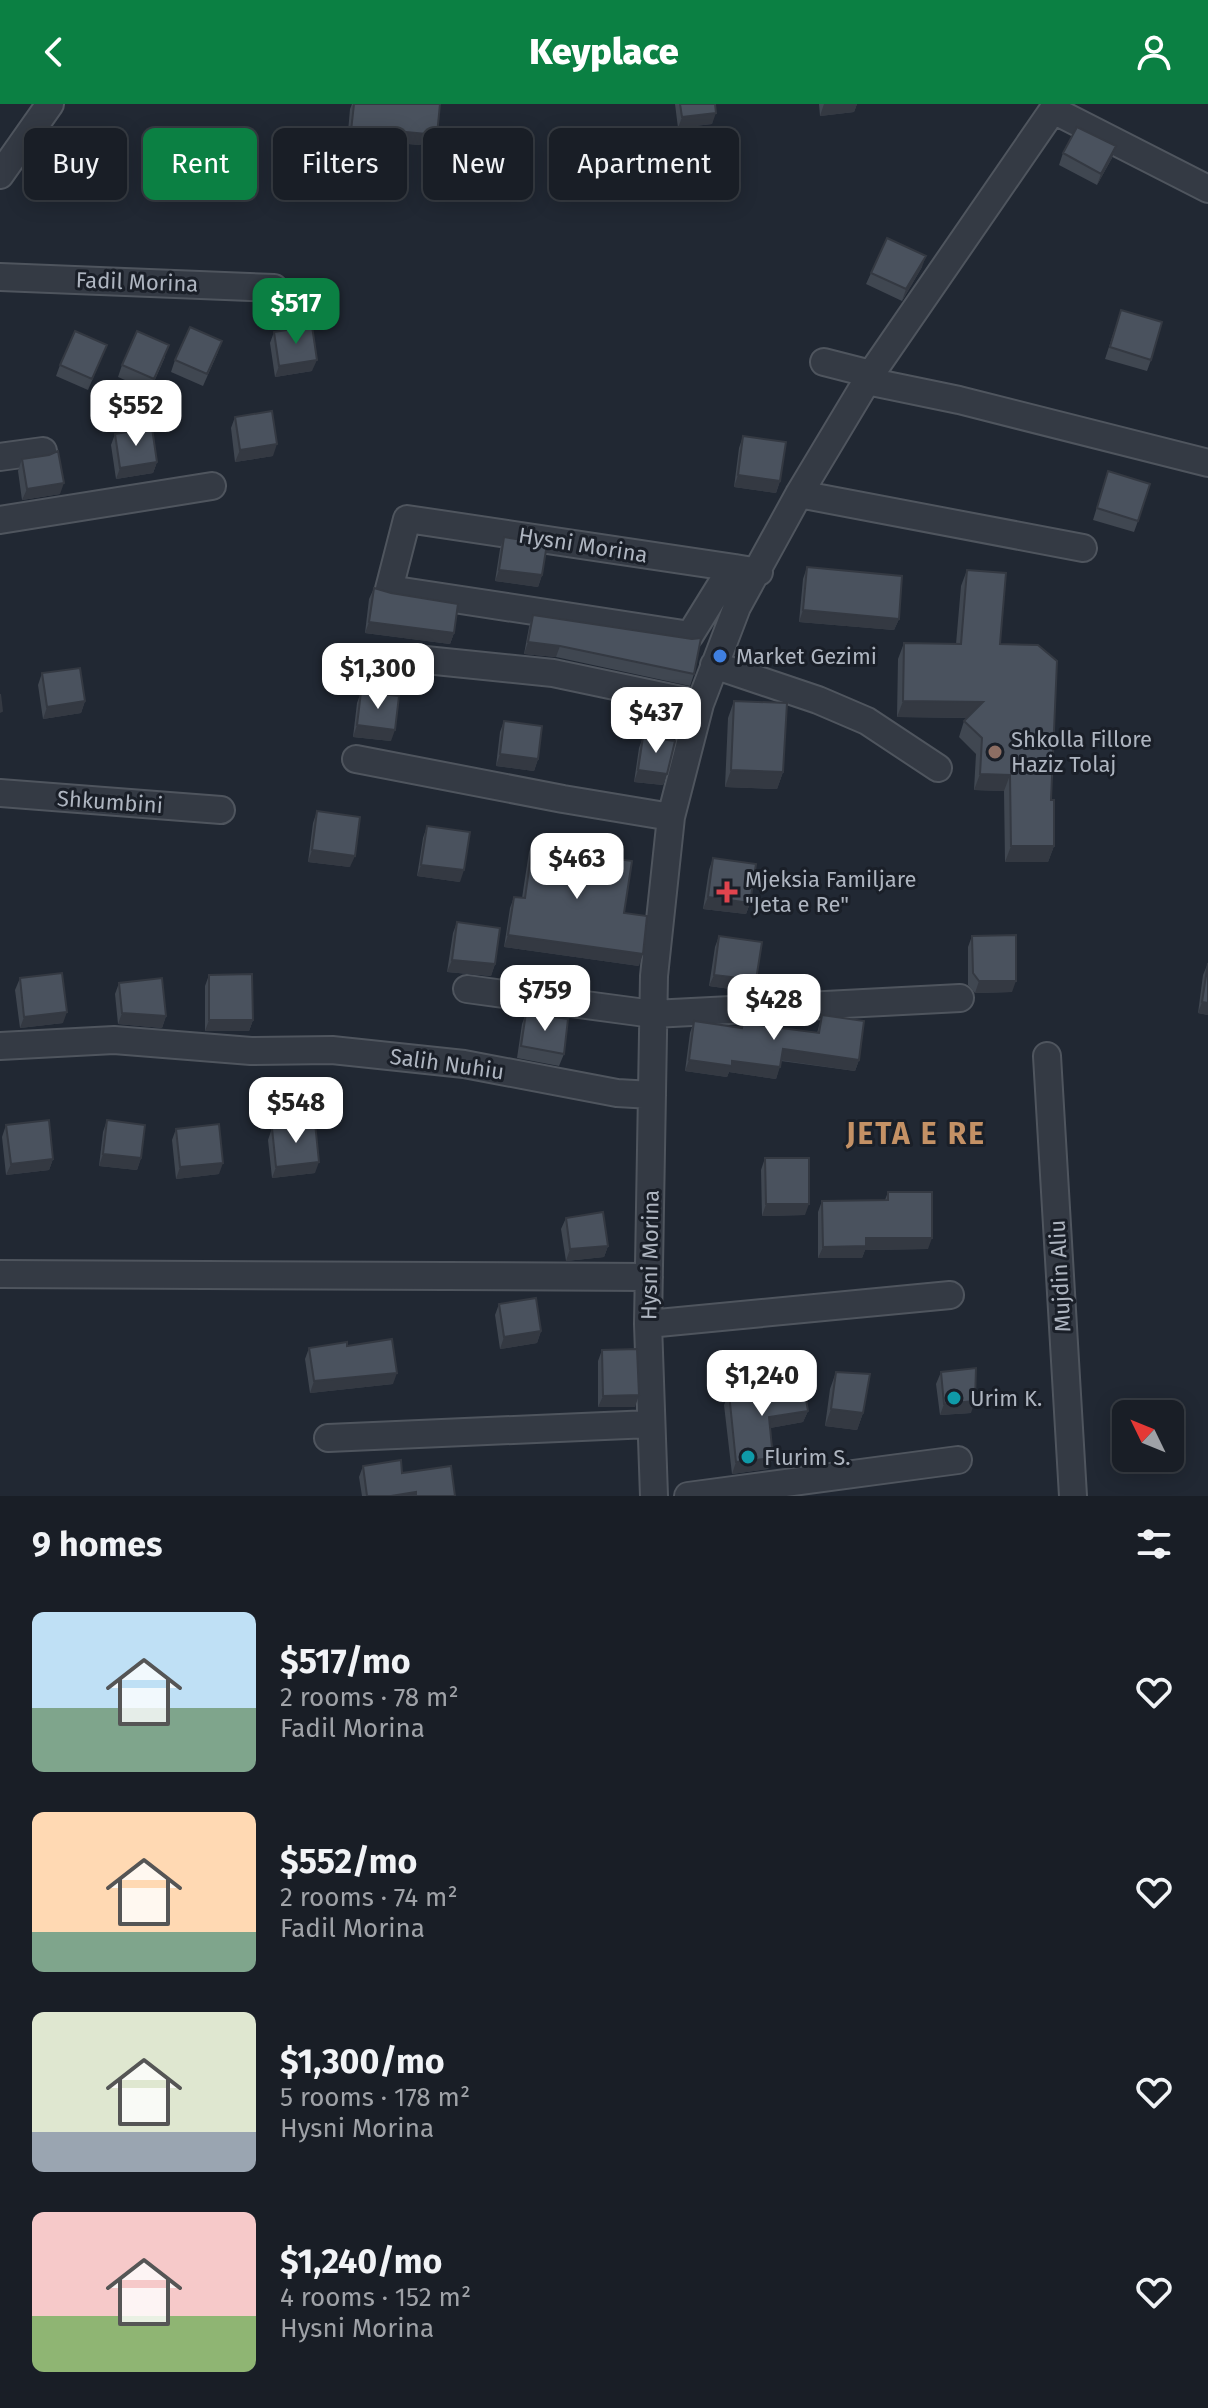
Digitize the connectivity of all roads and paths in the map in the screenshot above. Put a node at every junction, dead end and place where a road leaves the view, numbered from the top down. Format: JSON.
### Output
{"nodes":[{"id":1,"x":50,"y":104,"type":"edge"},
{"id":2,"x":1055,"y":107,"type":"edge"},
{"id":3,"x":0,"y":175,"type":"edge"},
{"id":4,"x":1208,"y":189,"type":"edge"},
{"id":5,"x":0,"y":277,"type":"edge"},
{"id":6,"x":274,"y":288,"type":"dead end"},
{"id":7,"x":824,"y":362,"type":"dead end"},
{"id":8,"x":869,"y":378,"type":"junction"},
{"id":9,"x":43,"y":451,"type":"dead end"},
{"id":10,"x":0,"y":457,"type":"edge"},
{"id":11,"x":1208,"y":463,"type":"edge"},
{"id":12,"x":212,"y":486,"type":"dead end"},
{"id":13,"x":799,"y":494,"type":"junction"},
{"id":14,"x":0,"y":520,"type":"edge"},
{"id":15,"x":1083,"y":548,"type":"dead end"},
{"id":16,"x":747,"y":570,"type":"junction"},
{"id":17,"x":406,"y":658,"type":"dead end"},
{"id":18,"x":714,"y":665,"type":"junction"},
{"id":19,"x":700,"y":704,"type":"junction"},
{"id":20,"x":356,"y":759,"type":"dead end"},
{"id":21,"x":938,"y":768,"type":"dead end"},
{"id":22,"x":0,"y":793,"type":"edge"},
{"id":23,"x":221,"y":810,"type":"dead end"},
{"id":24,"x":671,"y":817,"type":"junction"},
{"id":25,"x":467,"y":989,"type":"dead end"},
{"id":26,"x":960,"y":998,"type":"dead end"},
{"id":27,"x":653,"y":1014,"type":"junction"},
{"id":28,"x":0,"y":1046,"type":"edge"},
{"id":29,"x":1047,"y":1056,"type":"dead end"},
{"id":30,"x":652,"y":1095,"type":"junction"},
{"id":31,"x":0,"y":1274,"type":"edge"},
{"id":32,"x":649,"y":1277,"type":"junction"},
{"id":33,"x":950,"y":1295,"type":"dead end"},
{"id":34,"x":648,"y":1324,"type":"junction"},
{"id":35,"x":650,"y":1424,"type":"junction"},
{"id":36,"x":328,"y":1438,"type":"dead end"},
{"id":37,"x":958,"y":1460,"type":"dead end"},
{"id":38,"x":654,"y":1496,"type":"edge"},
{"id":39,"x":688,"y":1496,"type":"edge"},
{"id":40,"x":1073,"y":1496,"type":"edge"}],
"edges":[{"from":1,"to":3,"type":"street"},
{"from":2,"to":4,"type":"street"},
{"from":2,"to":8,"type":"street","name":"Hysni Morina"},
{"from":5,"to":6,"type":"street","name":"Fadil Morina"},
{"from":7,"to":8,"type":"street"},
{"from":8,"to":11,"type":"street"},
{"from":8,"to":13,"type":"street","name":"Hysni Morina"},
{"from":9,"to":10,"type":"street"},
{"from":12,"to":14,"type":"street"},
{"from":13,"to":15,"type":"street"},
{"from":13,"to":16,"type":"street","name":"Hysni Morina"},
{"from":16,"to":16,"type":"street","name":"Hysni Morina"},
{"from":16,"to":18,"type":"street","name":"Hysni Morina"},
{"from":17,"to":19,"type":"street"},
{"from":18,"to":19,"type":"street","name":"Hysni Morina"},
{"from":18,"to":21,"type":"street"},
{"from":19,"to":24,"type":"street","name":"Hysni Morina"},
{"from":20,"to":24,"type":"street"},
{"from":22,"to":23,"type":"street","name":"Shkumbini"},
{"from":24,"to":27,"type":"street","name":"Hysni Morina"},
{"from":25,"to":27,"type":"street"},
{"from":26,"to":27,"type":"street"},
{"from":27,"to":30,"type":"street","name":"Hysni Morina"},
{"from":28,"to":30,"type":"street","name":"Salih Nuhiu"},
{"from":29,"to":40,"type":"street","name":"Mujdin Aliu"},
{"from":30,"to":32,"type":"street","name":"Hysni Morina"},
{"from":31,"to":32,"type":"street"},
{"from":32,"to":34,"type":"street","name":"Hysni Morina"},
{"from":33,"to":34,"type":"street"},
{"from":34,"to":35,"type":"street","name":"Hysni Morina"},
{"from":35,"to":36,"type":"street"},
{"from":35,"to":38,"type":"street","name":"Hysni Morina"},
{"from":37,"to":39,"type":"street"}]}
